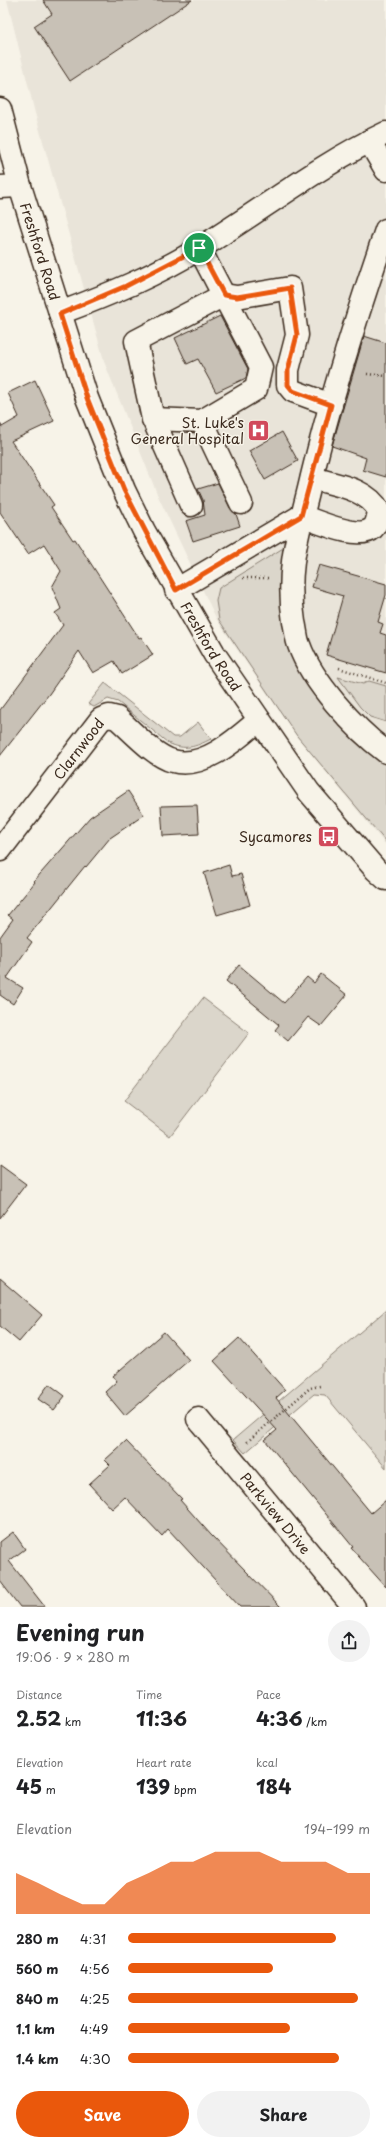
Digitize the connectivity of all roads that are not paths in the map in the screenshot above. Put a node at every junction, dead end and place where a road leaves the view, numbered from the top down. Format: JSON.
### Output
{"nodes":[{"id":1,"x":0,"y":109,"type":"edge"},
{"id":2,"x":377,"y":137,"type":"edge"},
{"id":3,"x":6,"y":162,"type":"edge"},
{"id":4,"x":386,"y":170,"type":"edge"},
{"id":5,"x":10,"y":187,"type":"edge"},
{"id":6,"x":386,"y":230,"type":"edge"},
{"id":7,"x":199,"y":248,"type":"junction"},
{"id":8,"x":224,"y":295,"type":"junction"},
{"id":9,"x":60,"y":314,"type":"junction"},
{"id":10,"x":331,"y":405,"type":"junction"},
{"id":11,"x":153,"y":419,"type":"junction"},
{"id":12,"x":202,"y":421,"type":"junction"},
{"id":13,"x":312,"y":478,"type":"junction"},
{"id":14,"x":241,"y":504,"type":"dead end"},
{"id":15,"x":190,"y":505,"type":"dead end"},
{"id":16,"x":301,"y":516,"type":"junction"},
{"id":17,"x":176,"y":590,"type":"junction"},
{"id":18,"x":259,"y":720,"type":"junction"},
{"id":19,"x":386,"y":752,"type":"edge"},
{"id":20,"x":0,"y":850,"type":"edge"},
{"id":21,"x":386,"y":879,"type":"edge"},
{"id":22,"x":198,"y":1419,"type":"dead end"},
{"id":23,"x":354,"y":1607,"type":"edge"}],
"edges":[{"from":1,"to":3,"type":"main road","name":"Freshford Road"},
{"from":2,"to":4,"type":"main road"},
{"from":2,"to":7,"type":"main road"},
{"from":3,"to":5,"type":"main road","name":"Freshford Road"},
{"from":5,"to":9,"type":"main road","name":"Freshford Road"},
{"from":6,"to":10,"type":"main road"},
{"from":7,"to":8,"type":"main road"},
{"from":7,"to":9,"type":"main road"},
{"from":8,"to":10,"type":"main road"},
{"from":8,"to":11,"type":"main road"},
{"from":8,"to":12,"type":"main road"},
{"from":9,"to":17,"type":"main road","name":"Freshford Road"},
{"from":10,"to":13,"type":"main road"},
{"from":11,"to":12,"type":"main road"},
{"from":11,"to":15,"type":"main road"},
{"from":12,"to":14,"type":"main road"},
{"from":13,"to":16,"type":"main road"},
{"from":13,"to":16,"type":"main road"},
{"from":16,"to":17,"type":"main road"},
{"from":16,"to":19,"type":"main road"},
{"from":17,"to":18,"type":"main road","name":"Freshford Road"},
{"from":18,"to":20,"type":"main road","name":"Clarnwood"},
{"from":18,"to":21,"type":"main road","name":"Freshford Road"},
{"from":22,"to":23,"type":"main road","name":"Parkview Drive"}]}
